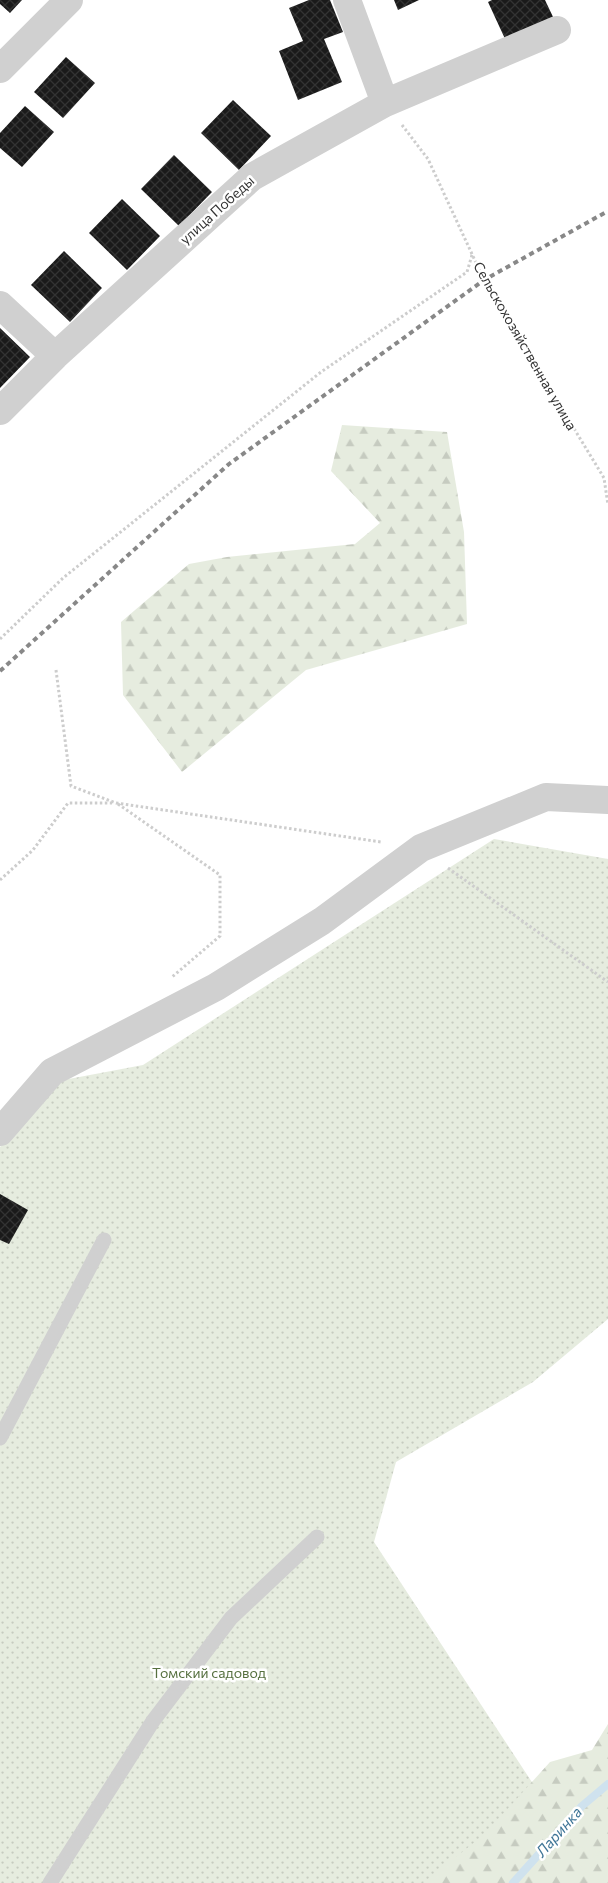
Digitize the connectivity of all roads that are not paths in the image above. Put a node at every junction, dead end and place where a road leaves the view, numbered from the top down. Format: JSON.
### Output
{"nodes":[{"id":1,"x":69,"y":0,"type":"edge"},
{"id":2,"x":347,"y":0,"type":"edge"},
{"id":3,"x":557,"y":30,"type":"dead end"},
{"id":4,"x":0,"y":69,"type":"edge"},
{"id":5,"x":385,"y":103,"type":"junction"},
{"id":6,"x":0,"y":305,"type":"edge"},
{"id":7,"x":55,"y":356,"type":"junction"},
{"id":8,"x":0,"y":411,"type":"edge"},
{"id":9,"x":608,"y":800,"type":"edge"},
{"id":10,"x":0,"y":1132,"type":"edge"},
{"id":11,"x":104,"y":1240,"type":"dead end"},
{"id":12,"x":0,"y":1438,"type":"edge"},
{"id":13,"x":317,"y":1537,"type":"dead end"},
{"id":14,"x":50,"y":1883,"type":"edge"}],
"edges":[{"from":1,"to":4,"type":"street"},
{"from":2,"to":5,"type":"street"},
{"from":3,"to":5,"type":"street","name":"улица Победы"},
{"from":5,"to":7,"type":"street","name":"улица Победы"},
{"from":6,"to":7,"type":"street"},
{"from":7,"to":8,"type":"street","name":"улица Победы"},
{"from":9,"to":10,"type":"street"},
{"from":11,"to":12,"type":"lane"},
{"from":13,"to":14,"type":"lane"}]}
